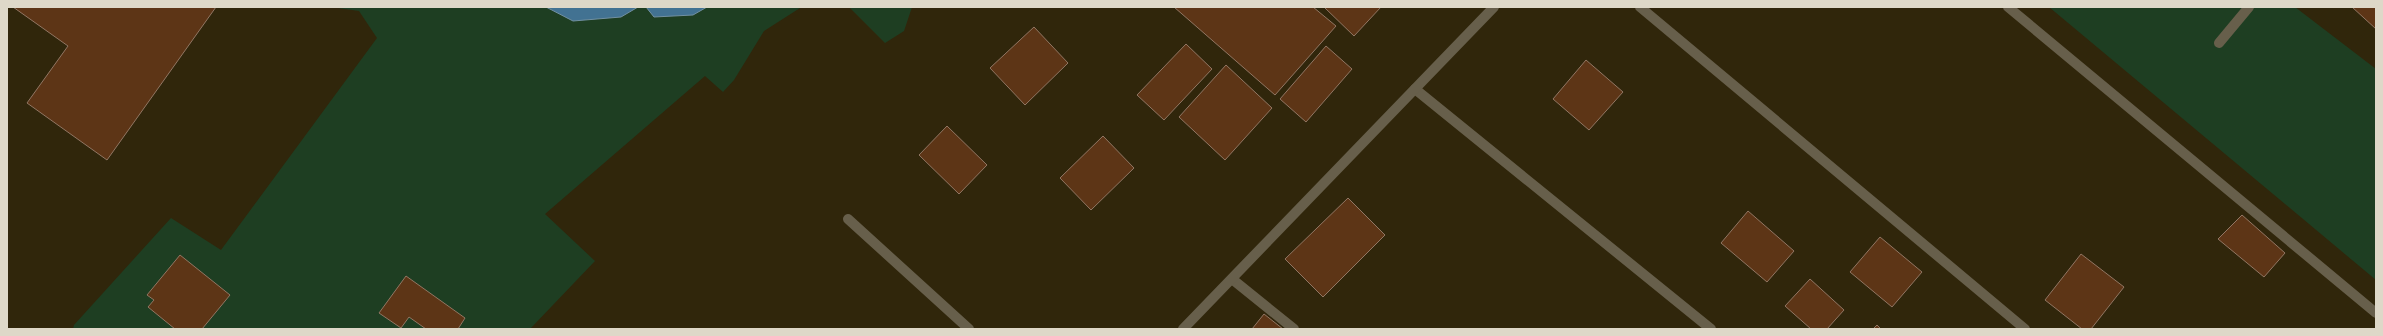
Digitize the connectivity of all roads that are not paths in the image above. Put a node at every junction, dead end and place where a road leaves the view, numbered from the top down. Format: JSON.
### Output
{"nodes":[{"id":1,"x":1494,"y":7,"type":"edge"},
{"id":2,"x":1640,"y":7,"type":"edge"},
{"id":3,"x":2008,"y":7,"type":"edge"},
{"id":4,"x":2248,"y":7,"type":"edge"},
{"id":5,"x":2219,"y":43,"type":"dead end"},
{"id":6,"x":1415,"y":89,"type":"junction"},
{"id":7,"x":848,"y":219,"type":"dead end"},
{"id":8,"x":1232,"y":279,"type":"junction"},
{"id":9,"x":2376,"y":313,"type":"edge"},
{"id":10,"x":969,"y":329,"type":"edge"},
{"id":11,"x":1183,"y":329,"type":"edge"},
{"id":12,"x":1294,"y":329,"type":"edge"},
{"id":13,"x":1711,"y":329,"type":"edge"},
{"id":14,"x":2025,"y":329,"type":"edge"}],
"edges":[{"from":1,"to":6,"type":"street"},
{"from":2,"to":14,"type":"street"},
{"from":3,"to":9,"type":"street"},
{"from":4,"to":5,"type":"street"},
{"from":6,"to":8,"type":"street"},
{"from":6,"to":13,"type":"street"},
{"from":7,"to":10,"type":"street"},
{"from":8,"to":11,"type":"street"},
{"from":8,"to":12,"type":"street"}]}
